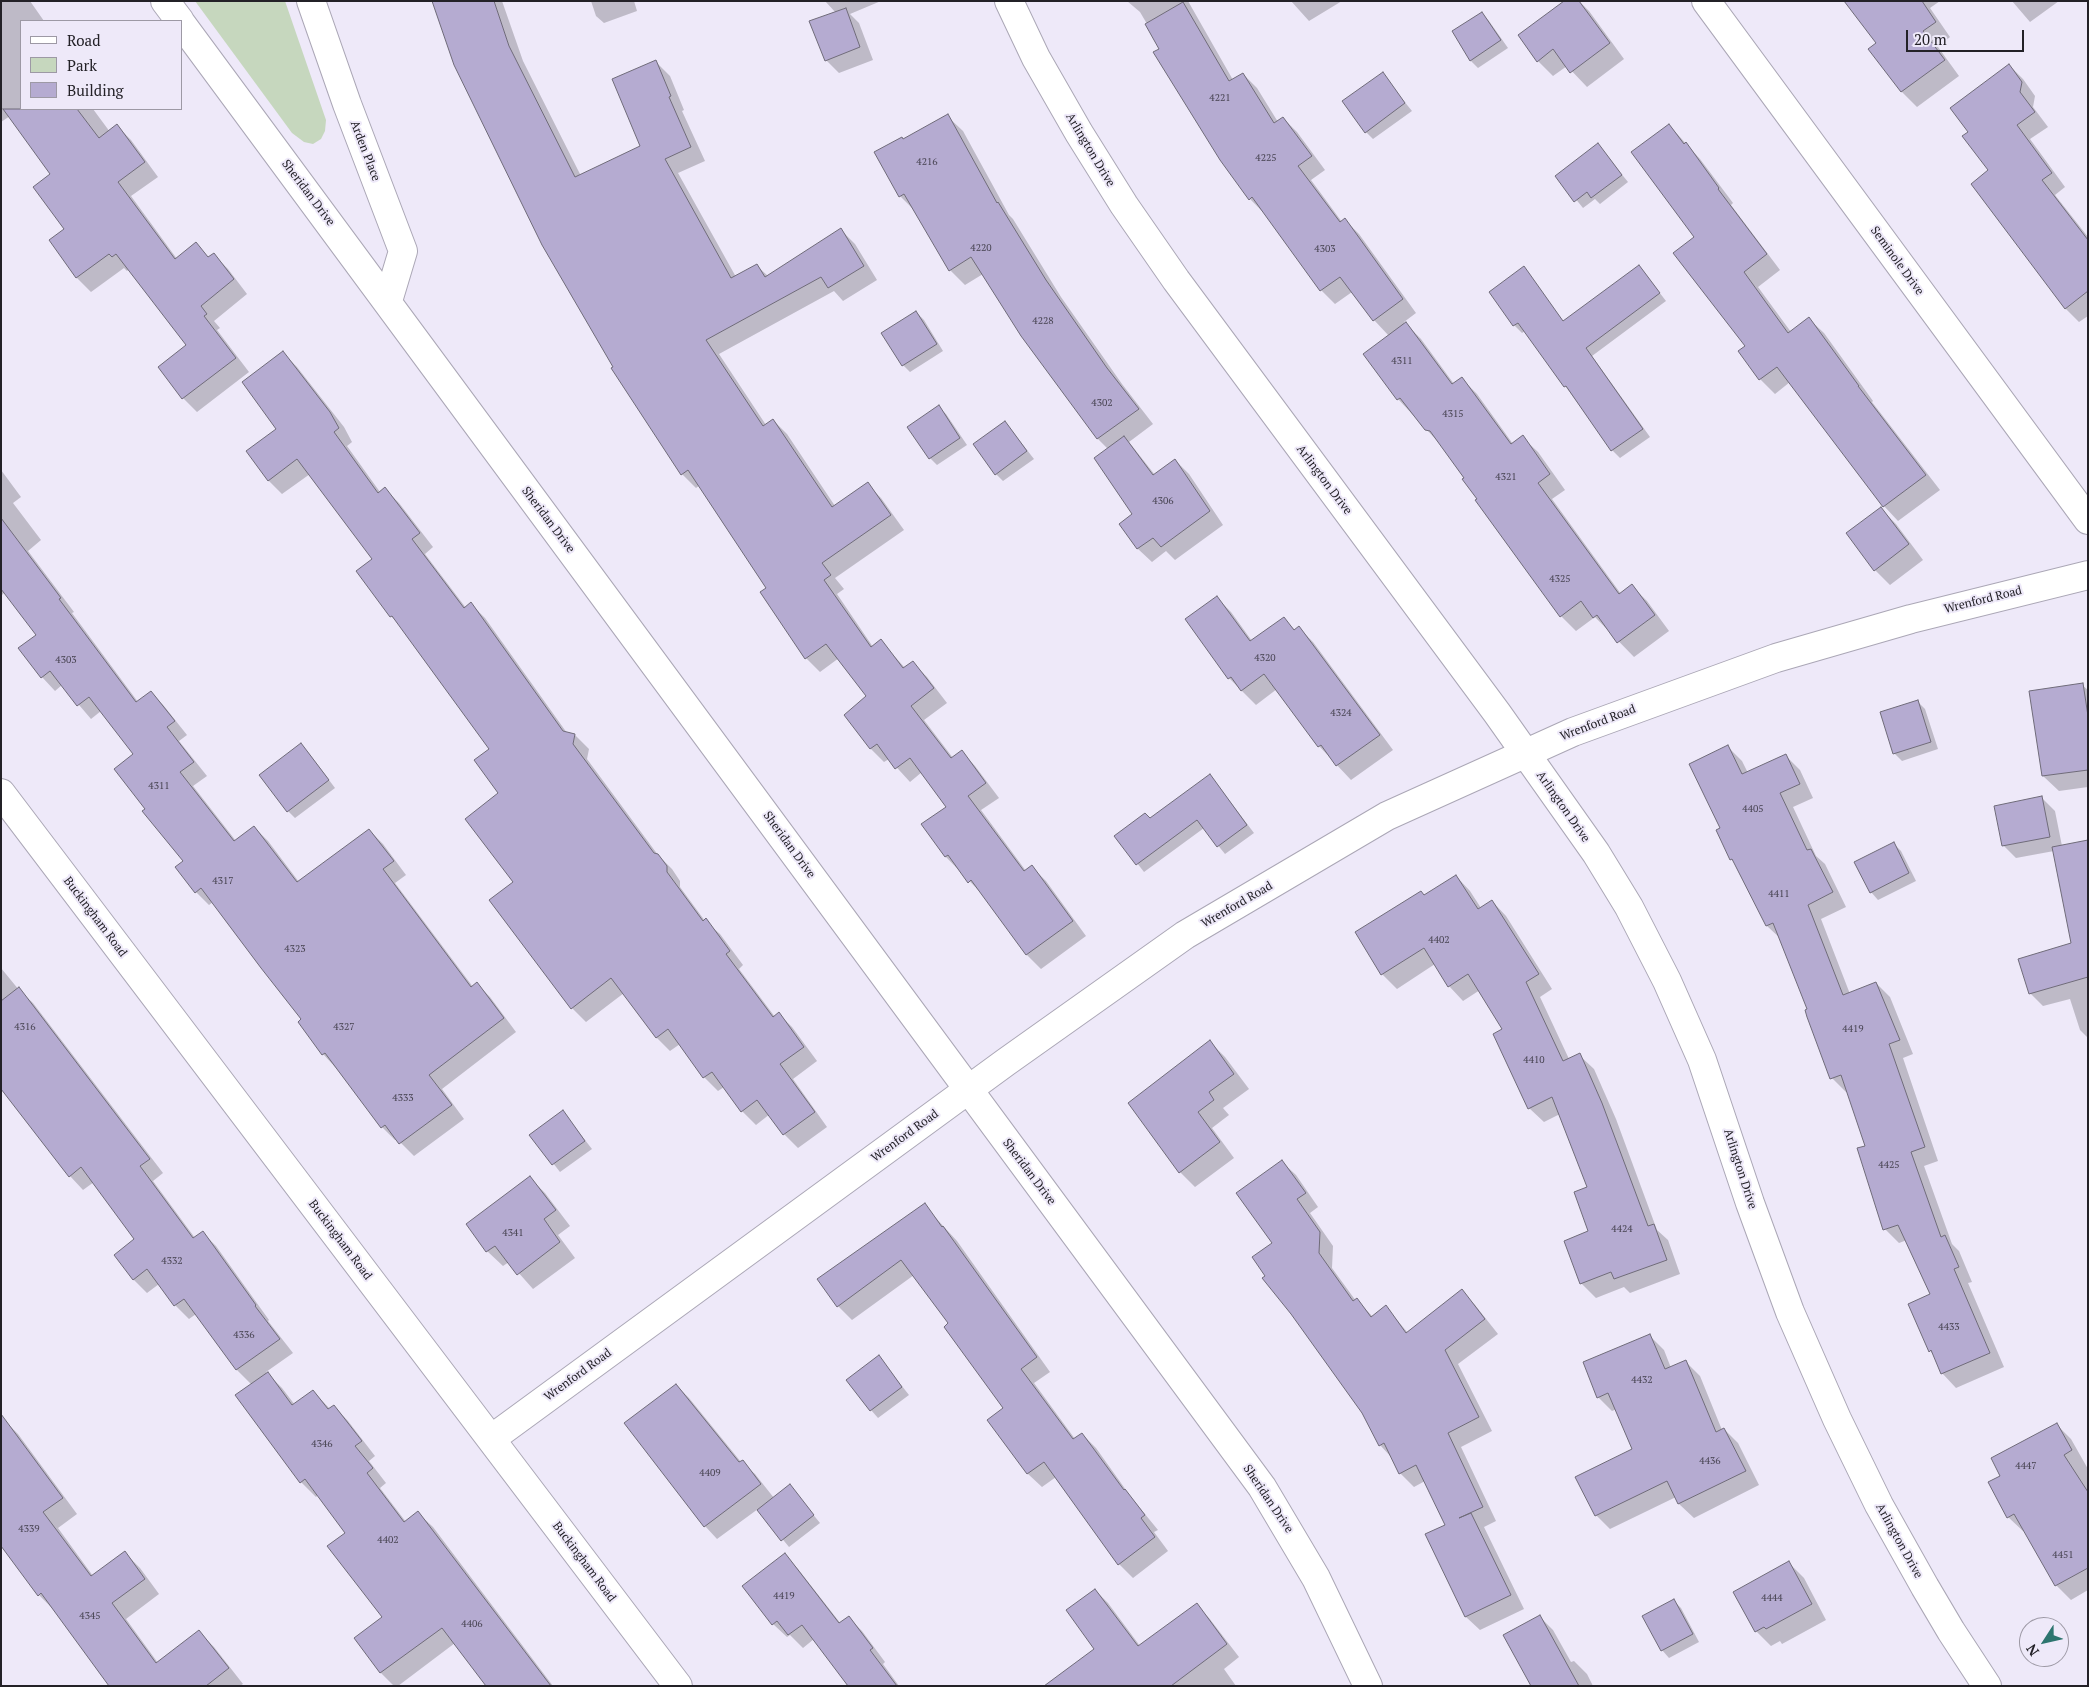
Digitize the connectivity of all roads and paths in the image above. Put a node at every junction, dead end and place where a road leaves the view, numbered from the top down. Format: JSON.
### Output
{"nodes":[{"id":1,"x":165,"y":1,"type":"edge"},
{"id":2,"x":311,"y":1,"type":"edge"},
{"id":3,"x":1009,"y":1,"type":"edge"},
{"id":4,"x":1706,"y":1,"type":"edge"},
{"id":5,"x":179,"y":20,"type":"edge"},
{"id":6,"x":182,"y":23,"type":"edge"},
{"id":7,"x":388,"y":301,"type":"junction"},
{"id":8,"x":2088,"y":520,"type":"edge"},
{"id":9,"x":2088,"y":575,"type":"edge"},
{"id":10,"x":1525,"y":752,"type":"junction"},
{"id":11,"x":1,"y":794,"type":"edge"},
{"id":12,"x":968,"y":1090,"type":"junction"},
{"id":13,"x":491,"y":1439,"type":"junction"},
{"id":14,"x":678,"y":1686,"type":"edge"},
{"id":15,"x":1368,"y":1686,"type":"edge"},
{"id":16,"x":1987,"y":1686,"type":"edge"}],
"edges":[{"from":1,"to":5,"type":"street","name":"Sheridan Drive"},
{"from":2,"to":7,"type":"street","name":"Arden Place"},
{"from":3,"to":10,"type":"street","name":"Arlington Drive"},
{"from":4,"to":8,"type":"street","name":"Seminole Drive"},
{"from":6,"to":7,"type":"street","name":"Sheridan Drive"},
{"from":7,"to":12,"type":"street","name":"Sheridan Drive"},
{"from":9,"to":10,"type":"street","name":"Wrenford Road"},
{"from":10,"to":12,"type":"street","name":"Wrenford Road"},
{"from":10,"to":16,"type":"street","name":"Arlington Drive"},
{"from":11,"to":13,"type":"street","name":"Buckingham Road"},
{"from":12,"to":13,"type":"street","name":"Wrenford Road"},
{"from":12,"to":15,"type":"street","name":"Sheridan Drive"},
{"from":13,"to":14,"type":"street","name":"Buckingham Road"}]}
